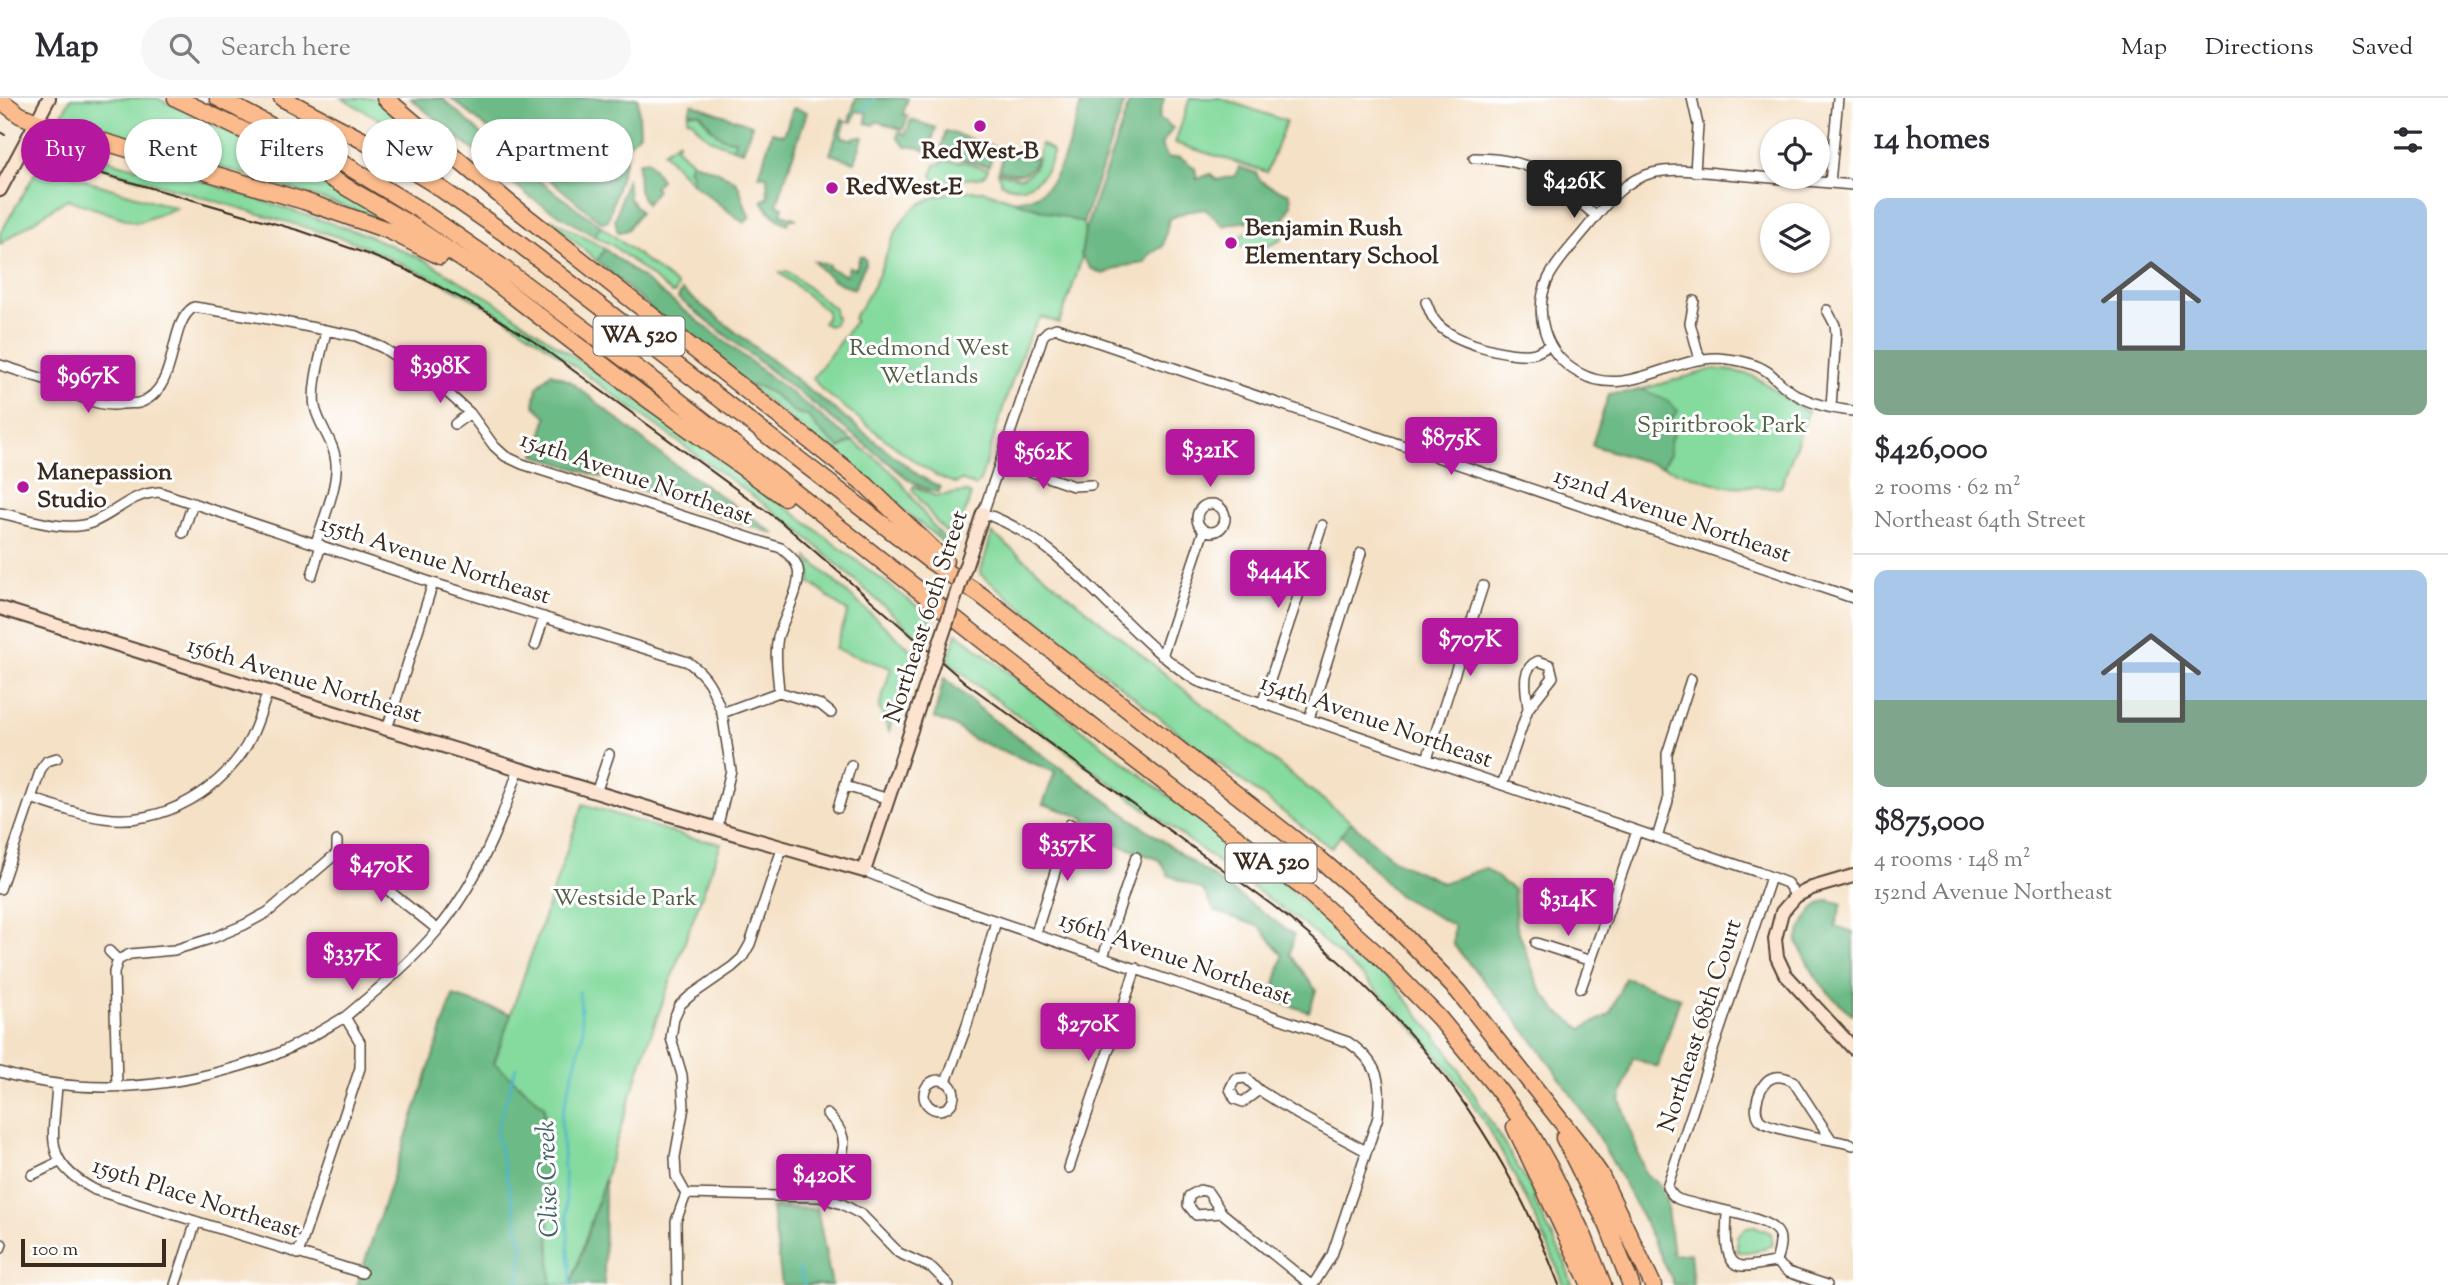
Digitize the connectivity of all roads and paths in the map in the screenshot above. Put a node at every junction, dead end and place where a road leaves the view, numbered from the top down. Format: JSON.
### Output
{"nodes":[{"id":1,"x":49,"y":98,"type":"edge"},
{"id":2,"x":176,"y":98,"type":"edge"},
{"id":3,"x":218,"y":98,"type":"edge"},
{"id":4,"x":282,"y":98,"type":"edge"},
{"id":5,"x":384,"y":98,"type":"edge"},
{"id":6,"x":1692,"y":98,"type":"edge"},
{"id":7,"x":1838,"y":98,"type":"edge"},
{"id":8,"x":0,"y":100,"type":"edge"},
{"id":9,"x":28,"y":119,"type":"edge"},
{"id":10,"x":38,"y":119,"type":"edge"},
{"id":11,"x":110,"y":144,"type":"edge"},
{"id":12,"x":21,"y":151,"type":"edge"},
{"id":13,"x":1474,"y":158,"type":"dead end"},
{"id":14,"x":1695,"y":172,"type":"junction"},
{"id":15,"x":1760,"y":177,"type":"edge"},
{"id":16,"x":1830,"y":183,"type":"joint"},
{"id":17,"x":1853,"y":185,"type":"edge"},
{"id":18,"x":0,"y":190,"type":"edge"},
{"id":19,"x":1596,"y":216,"type":"junction"},
{"id":20,"x":1426,"y":302,"type":"dead end"},
{"id":21,"x":1694,"y":302,"type":"dead end"},
{"id":22,"x":1827,"y":310,"type":"dead end"},
{"id":23,"x":551,"y":327,"type":"junction"},
{"id":24,"x":326,"y":331,"type":"junction"},
{"id":25,"x":1043,"y":336,"type":"joint"},
{"id":26,"x":1550,"y":345,"type":"junction"},
{"id":27,"x":1700,"y":360,"type":"junction"},
{"id":28,"x":0,"y":365,"type":"edge"},
{"id":29,"x":1830,"y":407,"type":"junction"},
{"id":30,"x":1853,"y":411,"type":"edge"},
{"id":31,"x":470,"y":413,"type":"junction"},
{"id":32,"x":455,"y":424,"type":"dead end"},
{"id":33,"x":1001,"y":461,"type":"junction"},
{"id":34,"x":1091,"y":485,"type":"dead end"},
{"id":35,"x":193,"y":503,"type":"junction"},
{"id":36,"x":0,"y":513,"type":"edge"},
{"id":37,"x":983,"y":513,"type":"junction"},
{"id":38,"x":1322,"y":525,"type":"dead end"},
{"id":39,"x":1204,"y":530,"type":"dead end"},
{"id":40,"x":184,"y":533,"type":"dead end"},
{"id":41,"x":319,"y":544,"type":"junction"},
{"id":42,"x":1361,"y":553,"type":"dead end"},
{"id":43,"x":312,"y":575,"type":"dead end"},
{"id":44,"x":433,"y":583,"type":"junction"},
{"id":45,"x":1483,"y":586,"type":"dead end"},
{"id":46,"x":982,"y":596,"type":"junction"},
{"id":47,"x":1853,"y":598,"type":"edge"},
{"id":48,"x":932,"y":601,"type":"junction"},
{"id":49,"x":0,"y":608,"type":"edge"},
{"id":50,"x":544,"y":617,"type":"junction"},
{"id":51,"x":535,"y":645,"type":"dead end"},
{"id":52,"x":1162,"y":656,"type":"junction"},
{"id":53,"x":1690,"y":679,"type":"dead end"},
{"id":54,"x":268,"y":692,"type":"junction"},
{"id":55,"x":779,"y":692,"type":"junction"},
{"id":56,"x":1262,"y":704,"type":"junction"},
{"id":57,"x":1528,"y":709,"type":"junction"},
{"id":58,"x":722,"y":713,"type":"junction"},
{"id":59,"x":831,"y":713,"type":"dead end"},
{"id":60,"x":1309,"y":719,"type":"junction"},
{"id":61,"x":387,"y":729,"type":"junction"},
{"id":62,"x":609,"y":754,"type":"dead end"},
{"id":63,"x":57,"y":758,"type":"dead end"},
{"id":64,"x":1427,"y":759,"type":"junction"},
{"id":65,"x":851,"y":765,"type":"dead end"},
{"id":66,"x":519,"y":768,"type":"junction"},
{"id":67,"x":1502,"y":785,"type":"junction"},
{"id":68,"x":845,"y":786,"type":"junction"},
{"id":69,"x":596,"y":793,"type":"junction"},
{"id":70,"x":31,"y":798,"type":"junction"},
{"id":71,"x":889,"y":799,"type":"junction"},
{"id":72,"x":838,"y":807,"type":"dead end"},
{"id":73,"x":1070,"y":824,"type":"dead end"},
{"id":74,"x":717,"y":829,"type":"junction"},
{"id":75,"x":1637,"y":831,"type":"junction"},
{"id":76,"x":1657,"y":838,"type":"junction"},
{"id":77,"x":337,"y":841,"type":"dead end"},
{"id":78,"x":782,"y":849,"type":"junction"},
{"id":79,"x":337,"y":853,"type":"junction"},
{"id":80,"x":1136,"y":857,"type":"dead end"},
{"id":81,"x":864,"y":871,"type":"junction"},
{"id":82,"x":1853,"y":876,"type":"edge"},
{"id":83,"x":1771,"y":877,"type":"junction"},
{"id":84,"x":0,"y":888,"type":"edge"},
{"id":85,"x":1796,"y":896,"type":"junction"},
{"id":86,"x":996,"y":921,"type":"junction"},
{"id":87,"x":438,"y":930,"type":"junction"},
{"id":88,"x":1036,"y":933,"type":"junction"},
{"id":89,"x":1536,"y":943,"type":"dead end"},
{"id":90,"x":109,"y":951,"type":"dead end"},
{"id":91,"x":1103,"y":957,"type":"junction"},
{"id":92,"x":118,"y":960,"type":"junction"},
{"id":93,"x":1591,"y":961,"type":"junction"},
{"id":94,"x":1136,"y":968,"type":"junction"},
{"id":95,"x":1581,"y":988,"type":"dead end"},
{"id":96,"x":345,"y":1017,"type":"junction"},
{"id":97,"x":1853,"y":1048,"type":"edge"},
{"id":98,"x":0,"y":1072,"type":"edge"},
{"id":99,"x":946,"y":1082,"type":"dead end"},
{"id":100,"x":57,"y":1085,"type":"junction"},
{"id":101,"x":117,"y":1086,"type":"junction"},
{"id":102,"x":1496,"y":1087,"type":"junction"},
{"id":103,"x":1259,"y":1090,"type":"dead end"},
{"id":104,"x":1541,"y":1096,"type":"junction"},
{"id":105,"x":827,"y":1114,"type":"dead end"},
{"id":106,"x":1831,"y":1139,"type":"junction"},
{"id":107,"x":1853,"y":1145,"type":"edge"},
{"id":108,"x":1366,"y":1151,"type":"junction"},
{"id":109,"x":59,"y":1162,"type":"junction"},
{"id":110,"x":1069,"y":1168,"type":"dead end"},
{"id":111,"x":32,"y":1175,"type":"dead end"},
{"id":112,"x":686,"y":1194,"type":"junction"},
{"id":113,"x":820,"y":1197,"type":"junction"},
{"id":114,"x":1727,"y":1211,"type":"junction"},
{"id":115,"x":1223,"y":1213,"type":"dead end"},
{"id":116,"x":196,"y":1222,"type":"junction"},
{"id":117,"x":298,"y":1254,"type":"junction"},
{"id":118,"x":1776,"y":1262,"type":"junction"},
{"id":119,"x":362,"y":1273,"type":"dead end"},
{"id":120,"x":175,"y":1285,"type":"edge"},
{"id":121,"x":677,"y":1285,"type":"edge"},
{"id":122,"x":949,"y":1285,"type":"edge"},
{"id":123,"x":1312,"y":1285,"type":"edge"},
{"id":124,"x":1590,"y":1285,"type":"edge"},
{"id":125,"x":1603,"y":1285,"type":"edge"},
{"id":126,"x":1631,"y":1285,"type":"edge"},
{"id":127,"x":1653,"y":1285,"type":"edge"},
{"id":128,"x":1827,"y":1285,"type":"edge"}],
"edges":[{"from":1,"to":10,"type":"street"},
{"from":2,"to":23,"type":"highway"},
{"from":3,"to":48,"type":"highway","number":"WA 520"},
{"from":4,"to":46,"type":"highway","number":"WA 520"},
{"from":5,"to":46,"type":"highway"},
{"from":6,"to":14,"type":"street"},
{"from":7,"to":16,"type":"street"},
{"from":8,"to":9,"type":"highway"},
{"from":11,"to":23,"type":"highway"},
{"from":12,"to":18,"type":"street"},
{"from":13,"to":19,"type":"street"},
{"from":14,"to":15,"type":"street"},
{"from":14,"to":19,"type":"street"},
{"from":16,"to":17,"type":"street"},
{"from":19,"to":26,"type":"street"},
{"from":20,"to":26,"type":"street"},
{"from":21,"to":27,"type":"street"},
{"from":22,"to":29,"type":"street"},
{"from":23,"to":48,"type":"highway"},
{"from":24,"to":28,"type":"street","name":"154th Avenue Northeast"},
{"from":24,"to":31,"type":"street","name":"154th Avenue Northeast"},
{"from":24,"to":41,"type":"street"},
{"from":25,"to":33,"type":"street","name":"Northeast 60th Street"},
{"from":25,"to":47,"type":"street","name":"152nd Avenue Northeast"},
{"from":26,"to":27,"type":"street"},
{"from":27,"to":29,"type":"street"},
{"from":29,"to":30,"type":"street"},
{"from":31,"to":32,"type":"street"},
{"from":31,"to":55,"type":"street","name":"154th Avenue Northeast"},
{"from":33,"to":34,"type":"street"},
{"from":33,"to":37,"type":"street","name":"Northeast 60th Street"},
{"from":35,"to":36,"type":"street","name":"155th Avenue Northeast"},
{"from":35,"to":40,"type":"street"},
{"from":35,"to":41,"type":"street","name":"155th Avenue Northeast"},
{"from":37,"to":52,"type":"street","name":"154th Avenue Northeast"},
{"from":37,"to":71,"type":"street","name":"Northeast 60th Street","bridge":true},
{"from":38,"to":56,"type":"street"},
{"from":39,"to":52,"type":"street"},
{"from":41,"to":43,"type":"street"},
{"from":41,"to":44,"type":"street","name":"155th Avenue Northeast"},
{"from":42,"to":60,"type":"street"},
{"from":44,"to":50,"type":"street","name":"155th Avenue Northeast"},
{"from":44,"to":61,"type":"street"},
{"from":45,"to":64,"type":"street"},
{"from":46,"to":104,"type":"highway","number":"WA 520"},
{"from":48,"to":102,"type":"highway","number":"WA 520"},
{"from":49,"to":54,"type":"street","name":"156th Avenue Northeast"},
{"from":50,"to":51,"type":"street"},
{"from":50,"to":58,"type":"street","name":"155th Avenue Northeast"},
{"from":52,"to":56,"type":"street","name":"154th Avenue Northeast"},
{"from":53,"to":76,"type":"street"},
{"from":54,"to":61,"type":"street","name":"156th Avenue Northeast"},
{"from":54,"to":70,"type":"street"},
{"from":55,"to":58,"type":"street"},
{"from":55,"to":59,"type":"street"},
{"from":56,"to":60,"type":"street","name":"154th Avenue Northeast"},
{"from":57,"to":57,"type":"street"},
{"from":57,"to":67,"type":"street"},
{"from":58,"to":74,"type":"street","name":"155th Avenue Northeast"},
{"from":60,"to":64,"type":"street","name":"154th Avenue Northeast"},
{"from":61,"to":66,"type":"street","name":"156th Avenue Northeast"},
{"from":62,"to":69,"type":"street"},
{"from":63,"to":70,"type":"street"},
{"from":64,"to":67,"type":"street","name":"154th Avenue Northeast"},
{"from":65,"to":68,"type":"street"},
{"from":66,"to":69,"type":"street","name":"156th Avenue Northeast"},
{"from":66,"to":87,"type":"street"},
{"from":67,"to":75,"type":"street","name":"154th Avenue Northeast"},
{"from":68,"to":71,"type":"street"},
{"from":68,"to":72,"type":"street"},
{"from":69,"to":74,"type":"street","name":"156th Avenue Northeast"},
{"from":70,"to":84,"type":"street"},
{"from":71,"to":81,"type":"street","name":"Northeast 60th Street"},
{"from":73,"to":88,"type":"street"},
{"from":74,"to":78,"type":"street","name":"156th Avenue Northeast"},
{"from":75,"to":76,"type":"street","name":"154th Avenue Northeast"},
{"from":75,"to":93,"type":"street"},
{"from":76,"to":83,"type":"street","name":"154th Avenue Northeast"},
{"from":77,"to":79,"type":"street"},
{"from":78,"to":81,"type":"street","name":"156th Avenue Northeast"},
{"from":78,"to":112,"type":"street"},
{"from":79,"to":87,"type":"street"},
{"from":79,"to":92,"type":"street"},
{"from":80,"to":91,"type":"street"},
{"from":81,"to":86,"type":"street","name":"156th Avenue Northeast"},
{"from":82,"to":85,"type":"street"},
{"from":83,"to":85,"type":"street","name":"154th Avenue Northeast"},
{"from":83,"to":114,"type":"street","name":"Northeast 68th Court"},
{"from":85,"to":97,"type":"street"},
{"from":86,"to":88,"type":"street","name":"156th Avenue Northeast"},
{"from":86,"to":99,"type":"street"},
{"from":87,"to":96,"type":"street"},
{"from":88,"to":91,"type":"street","name":"156th Avenue Northeast"},
{"from":89,"to":93,"type":"street"},
{"from":90,"to":92,"type":"street"},
{"from":91,"to":94,"type":"street","name":"156th Avenue Northeast"},
{"from":92,"to":101,"type":"street"},
{"from":93,"to":95,"type":"street"},
{"from":94,"to":108,"type":"street","name":"156th Avenue Northeast"},
{"from":94,"to":110,"type":"street"},
{"from":96,"to":101,"type":"street"},
{"from":96,"to":117,"type":"street"},
{"from":98,"to":100,"type":"street"},
{"from":100,"to":101,"type":"street"},
{"from":100,"to":109,"type":"street","name":"159th Place Northeast"},
{"from":102,"to":124,"type":"highway"},
{"from":102,"to":125,"type":"highway","number":"WA 520"},
{"from":103,"to":108,"type":"street"},
{"from":104,"to":126,"type":"highway","number":"WA 520"},
{"from":104,"to":127,"type":"highway"},
{"from":105,"to":113,"type":"street"},
{"from":106,"to":106,"type":"street"},
{"from":106,"to":107,"type":"street"},
{"from":108,"to":123,"type":"street"},
{"from":109,"to":111,"type":"street"},
{"from":109,"to":116,"type":"street","name":"159th Place Northeast"},
{"from":112,"to":113,"type":"street"},
{"from":112,"to":121,"type":"street"},
{"from":113,"to":122,"type":"street"},
{"from":114,"to":118,"type":"street"},
{"from":114,"to":118,"type":"street"},
{"from":115,"to":123,"type":"street"},
{"from":116,"to":117,"type":"street","name":"159th Place Northeast"},
{"from":116,"to":120,"type":"street"},
{"from":117,"to":119,"type":"street","name":"159th Place Northeast"},
{"from":118,"to":128,"type":"street"}]}
